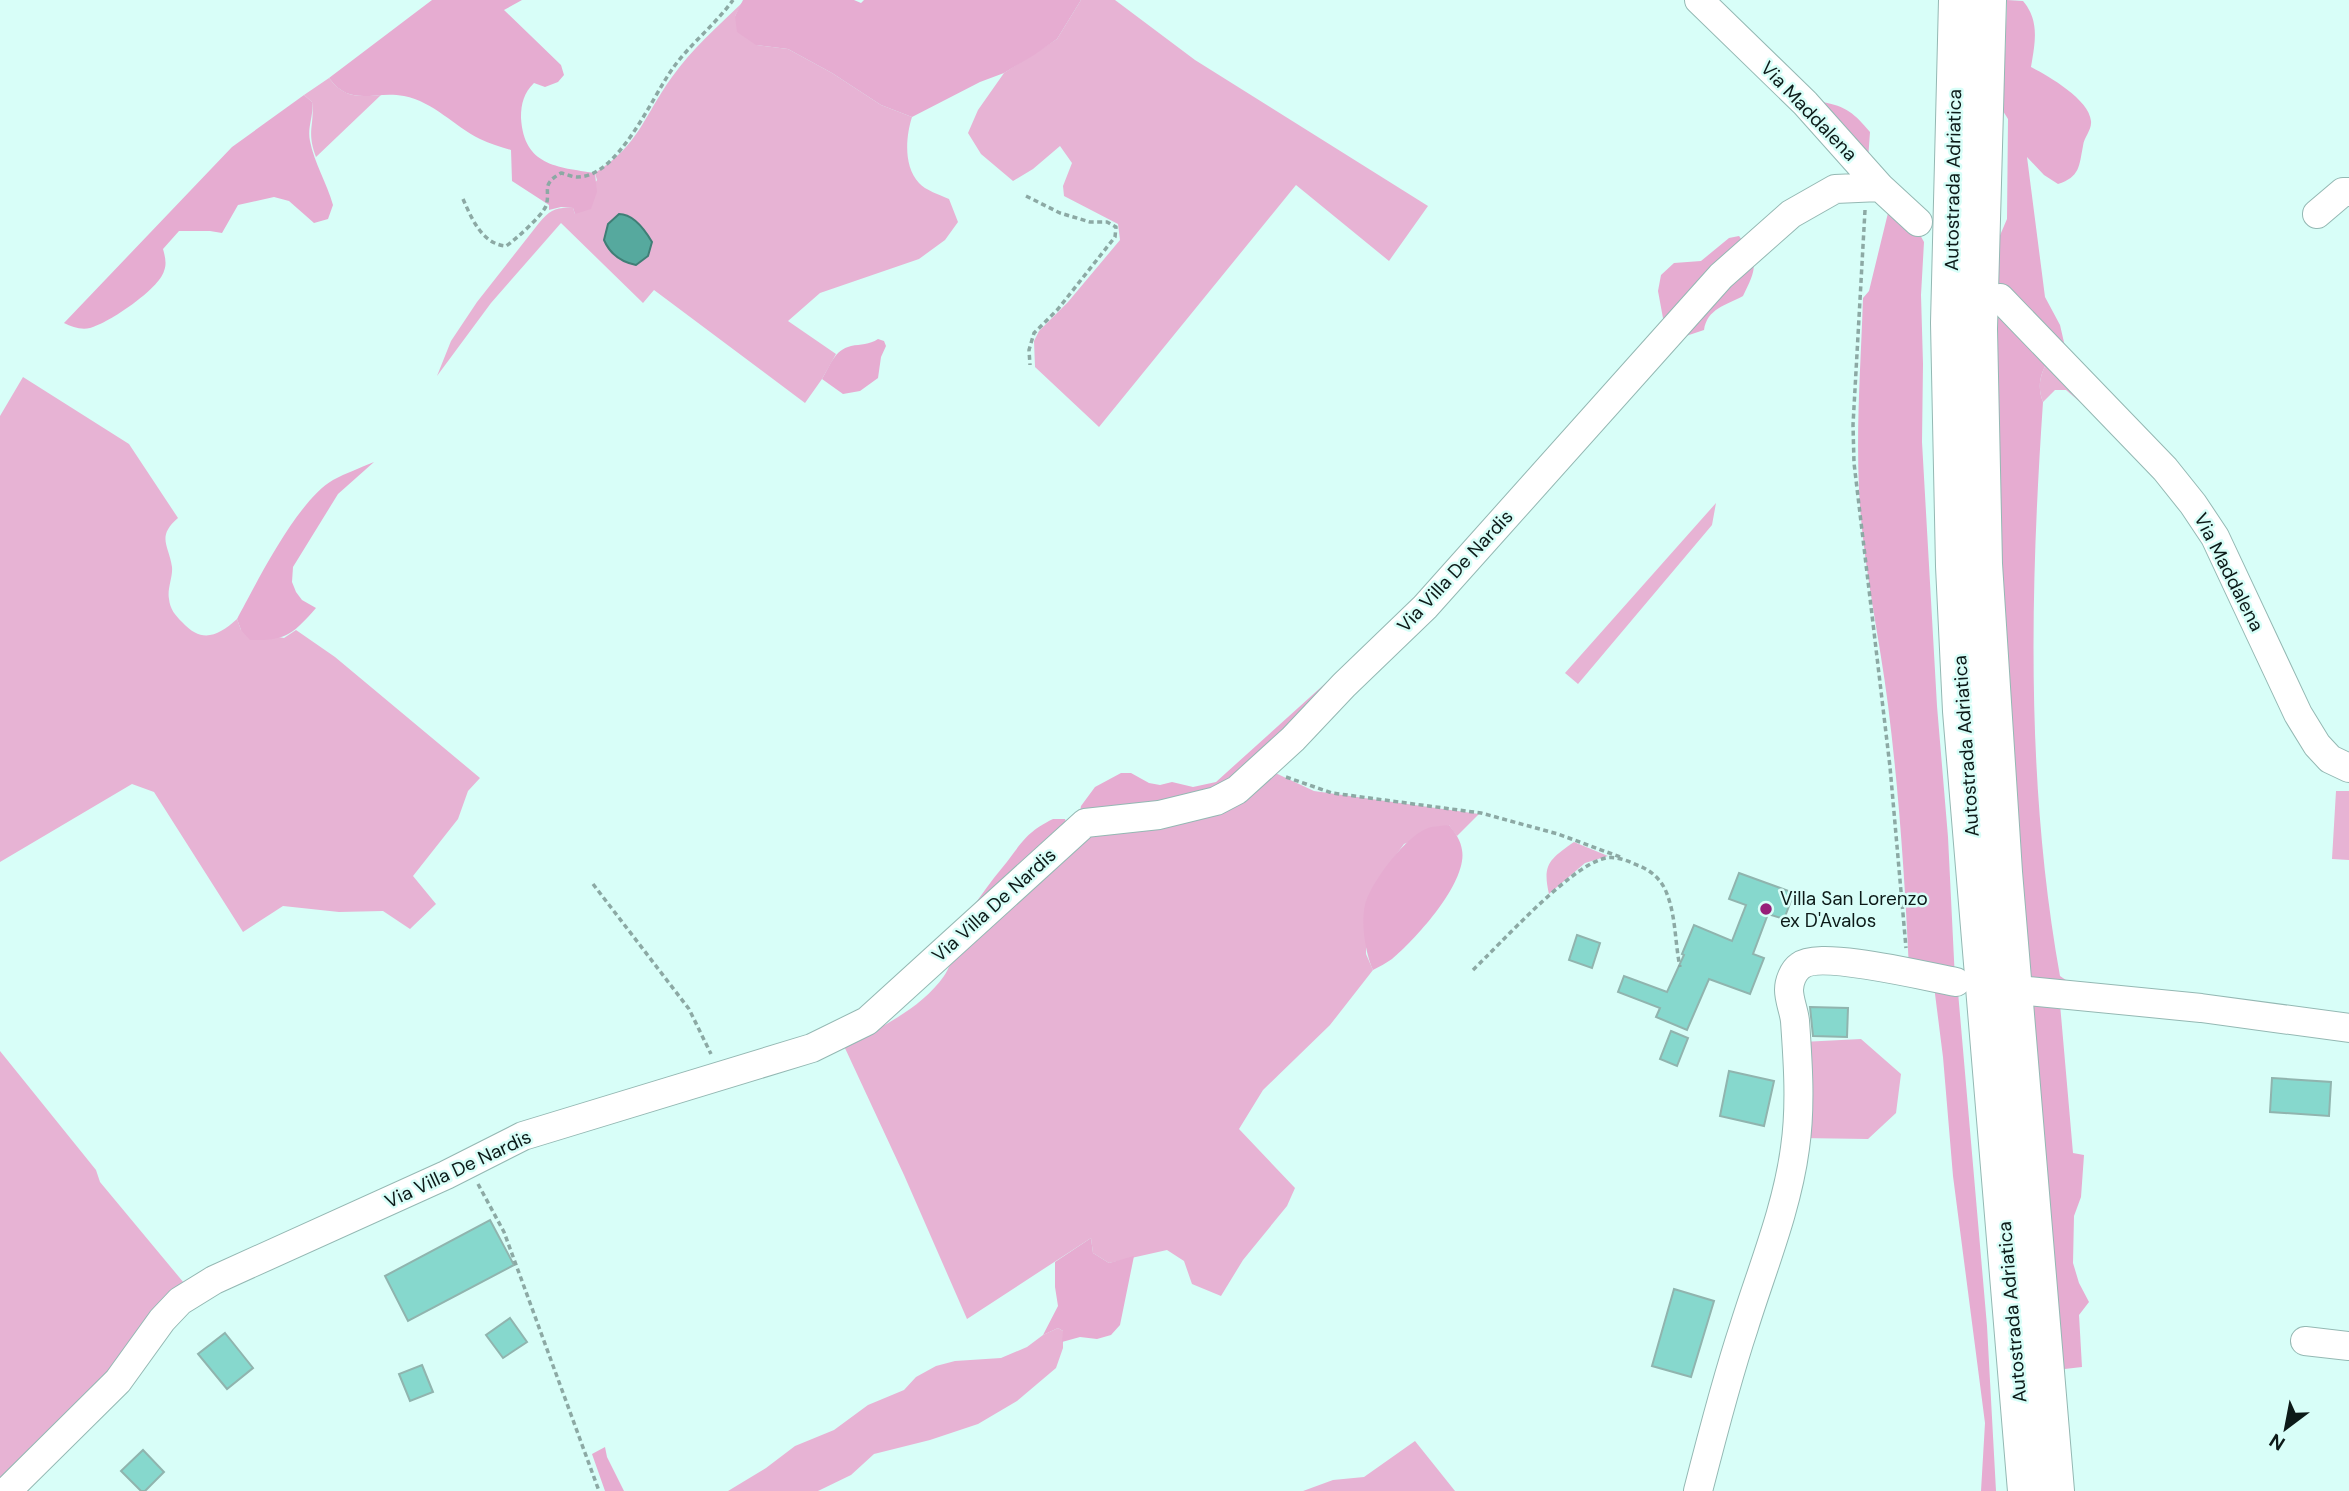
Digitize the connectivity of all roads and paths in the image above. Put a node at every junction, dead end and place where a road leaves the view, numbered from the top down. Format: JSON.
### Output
{"nodes":[{"id":1,"x":733,"y":0,"type":"edge"},
{"id":2,"x":1699,"y":0,"type":"edge"},
{"id":3,"x":1958,"y":0,"type":"edge"},
{"id":4,"x":1987,"y":0,"type":"edge"},
{"id":5,"x":1870,"y":187,"type":"junction"},
{"id":6,"x":2349,"y":192,"type":"edge"},
{"id":7,"x":1026,"y":195,"type":"dead end"},
{"id":8,"x":463,"y":200,"type":"dead end"},
{"id":9,"x":2317,"y":214,"type":"dead end"},
{"id":10,"x":1919,"y":222,"type":"dead end"},
{"id":11,"x":2000,"y":298,"type":"dead end"},
{"id":12,"x":1030,"y":365,"type":"dead end"},
{"id":13,"x":1265,"y":765,"type":"junction"},
{"id":14,"x":2349,"y":768,"type":"edge"},
{"id":15,"x":1623,"y":858,"type":"junction"},
{"id":16,"x":593,"y":884,"type":"dead end"},
{"id":17,"x":1680,"y":967,"type":"dead end"},
{"id":18,"x":1473,"y":970,"type":"dead end"},
{"id":19,"x":1905,"y":972,"type":"junction"},
{"id":20,"x":1956,"y":982,"type":"dead end"},
{"id":21,"x":2028,"y":991,"type":"dead end"},
{"id":22,"x":2349,"y":1028,"type":"edge"},
{"id":23,"x":722,"y":1076,"type":"junction"},
{"id":24,"x":467,"y":1165,"type":"junction"},
{"id":25,"x":2305,"y":1341,"type":"dead end"},
{"id":26,"x":2349,"y":1346,"type":"edge"},
{"id":27,"x":2041,"y":1488,"type":"edge"},
{"id":28,"x":7,"y":1491,"type":"edge"},
{"id":29,"x":599,"y":1491,"type":"edge"},
{"id":30,"x":1698,"y":1491,"type":"edge"}],
"edges":[{"from":1,"to":8,"type":"path"},
{"from":2,"to":5,"type":"street","name":"Via Maddalena"},
{"from":3,"to":27,"type":"highway","name":"Autostrada Adriatica"},
{"from":4,"to":27,"type":"highway","name":"Autostrada Adriatica"},
{"from":5,"to":10,"type":"street","name":"Via Maddalena"},
{"from":5,"to":13,"type":"street","name":"Via Villa De Nardis"},
{"from":5,"to":19,"type":"path"},
{"from":6,"to":9,"type":"street"},
{"from":7,"to":12,"type":"path"},
{"from":11,"to":14,"type":"street","name":"Via Maddalena"},
{"from":13,"to":15,"type":"path"},
{"from":13,"to":23,"type":"street","name":"Via Villa De Nardis"},
{"from":15,"to":17,"type":"path"},
{"from":15,"to":18,"type":"path"},
{"from":16,"to":23,"type":"path"},
{"from":19,"to":20,"type":"street"},
{"from":19,"to":30,"type":"street"},
{"from":21,"to":22,"type":"street"},
{"from":23,"to":24,"type":"street","name":"Via Villa De Nardis"},
{"from":24,"to":28,"type":"street","name":"Via Villa De Nardis"},
{"from":24,"to":29,"type":"path"},
{"from":25,"to":26,"type":"street"}]}
